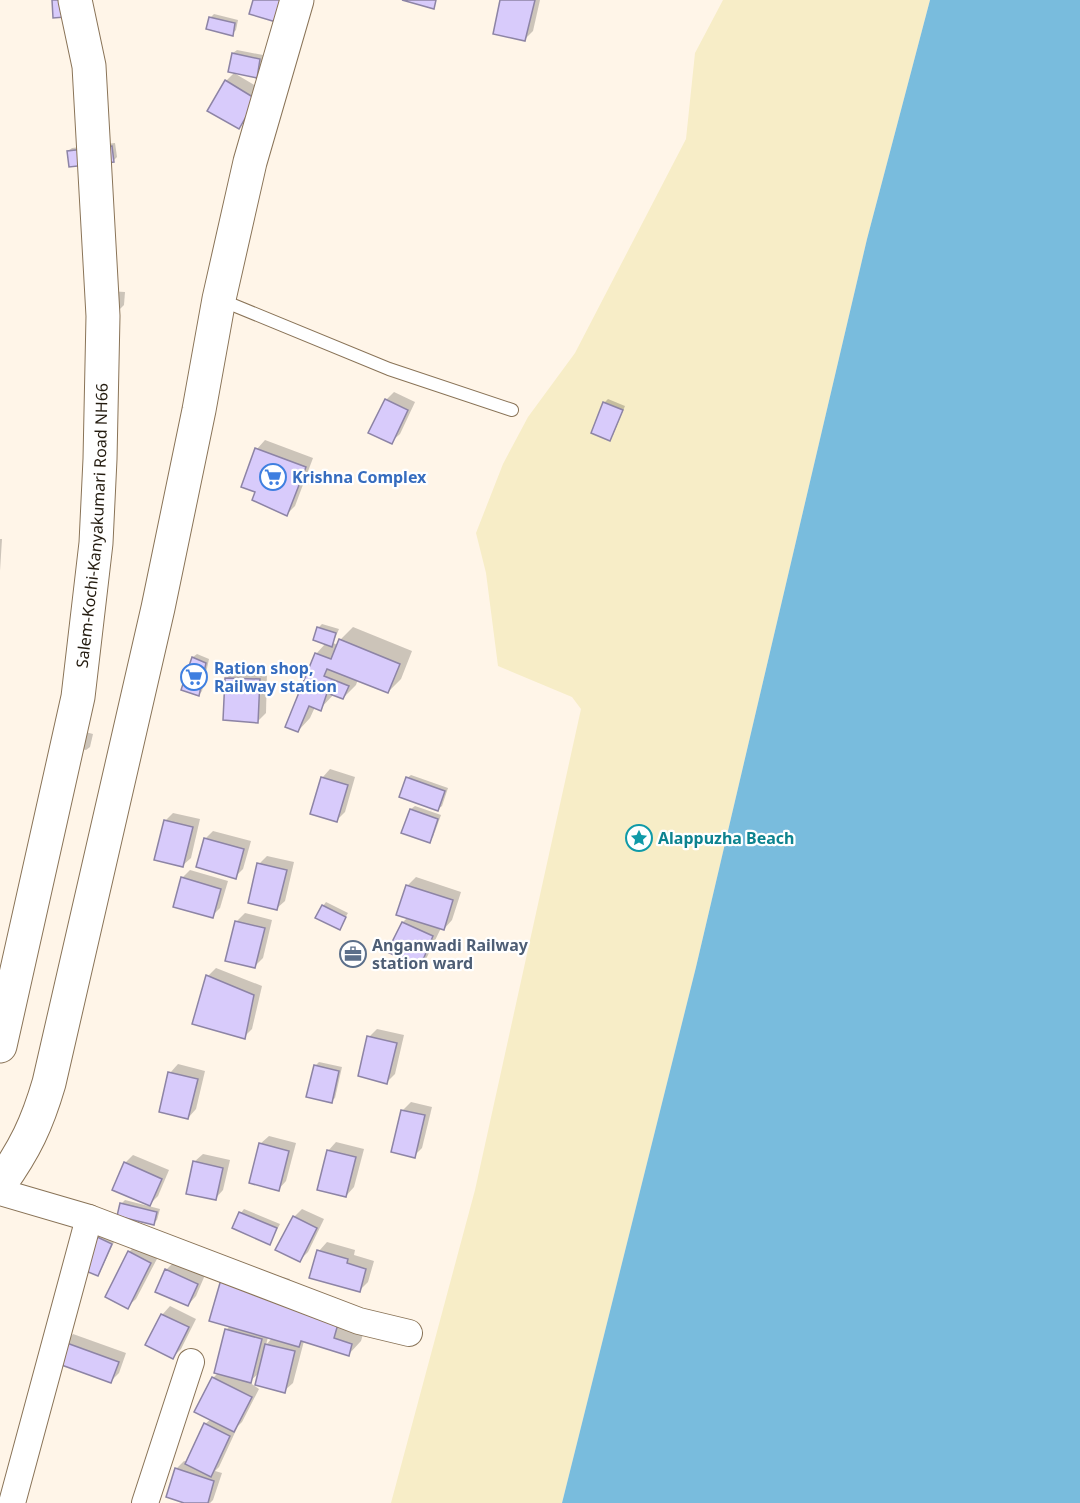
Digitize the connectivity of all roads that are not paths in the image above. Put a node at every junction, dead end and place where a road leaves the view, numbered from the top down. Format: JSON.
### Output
{"nodes":[{"id":1,"x":75,"y":0,"type":"edge"},
{"id":2,"x":297,"y":0,"type":"edge"},
{"id":3,"x":219,"y":299,"type":"junction"},
{"id":4,"x":512,"y":410,"type":"dead end"},
{"id":5,"x":0,"y":1046,"type":"edge"},
{"id":6,"x":0,"y":1184,"type":"edge"},
{"id":7,"x":0,"y":1192,"type":"edge"},
{"id":8,"x":89,"y":1218,"type":"junction"},
{"id":9,"x":409,"y":1333,"type":"dead end"},
{"id":10,"x":191,"y":1362,"type":"dead end"},
{"id":11,"x":12,"y":1503,"type":"edge"},
{"id":12,"x":145,"y":1503,"type":"edge"}],
"edges":[{"from":1,"to":5,"type":"main road","name":"Salem-Kochi-Kanyakumari Road NH66"},
{"from":2,"to":3,"type":"main road"},
{"from":3,"to":4,"type":"lane"},
{"from":3,"to":6,"type":"main road"},
{"from":7,"to":8,"type":"street"},
{"from":8,"to":9,"type":"street"},
{"from":8,"to":11,"type":"street"},
{"from":10,"to":12,"type":"street"}]}
